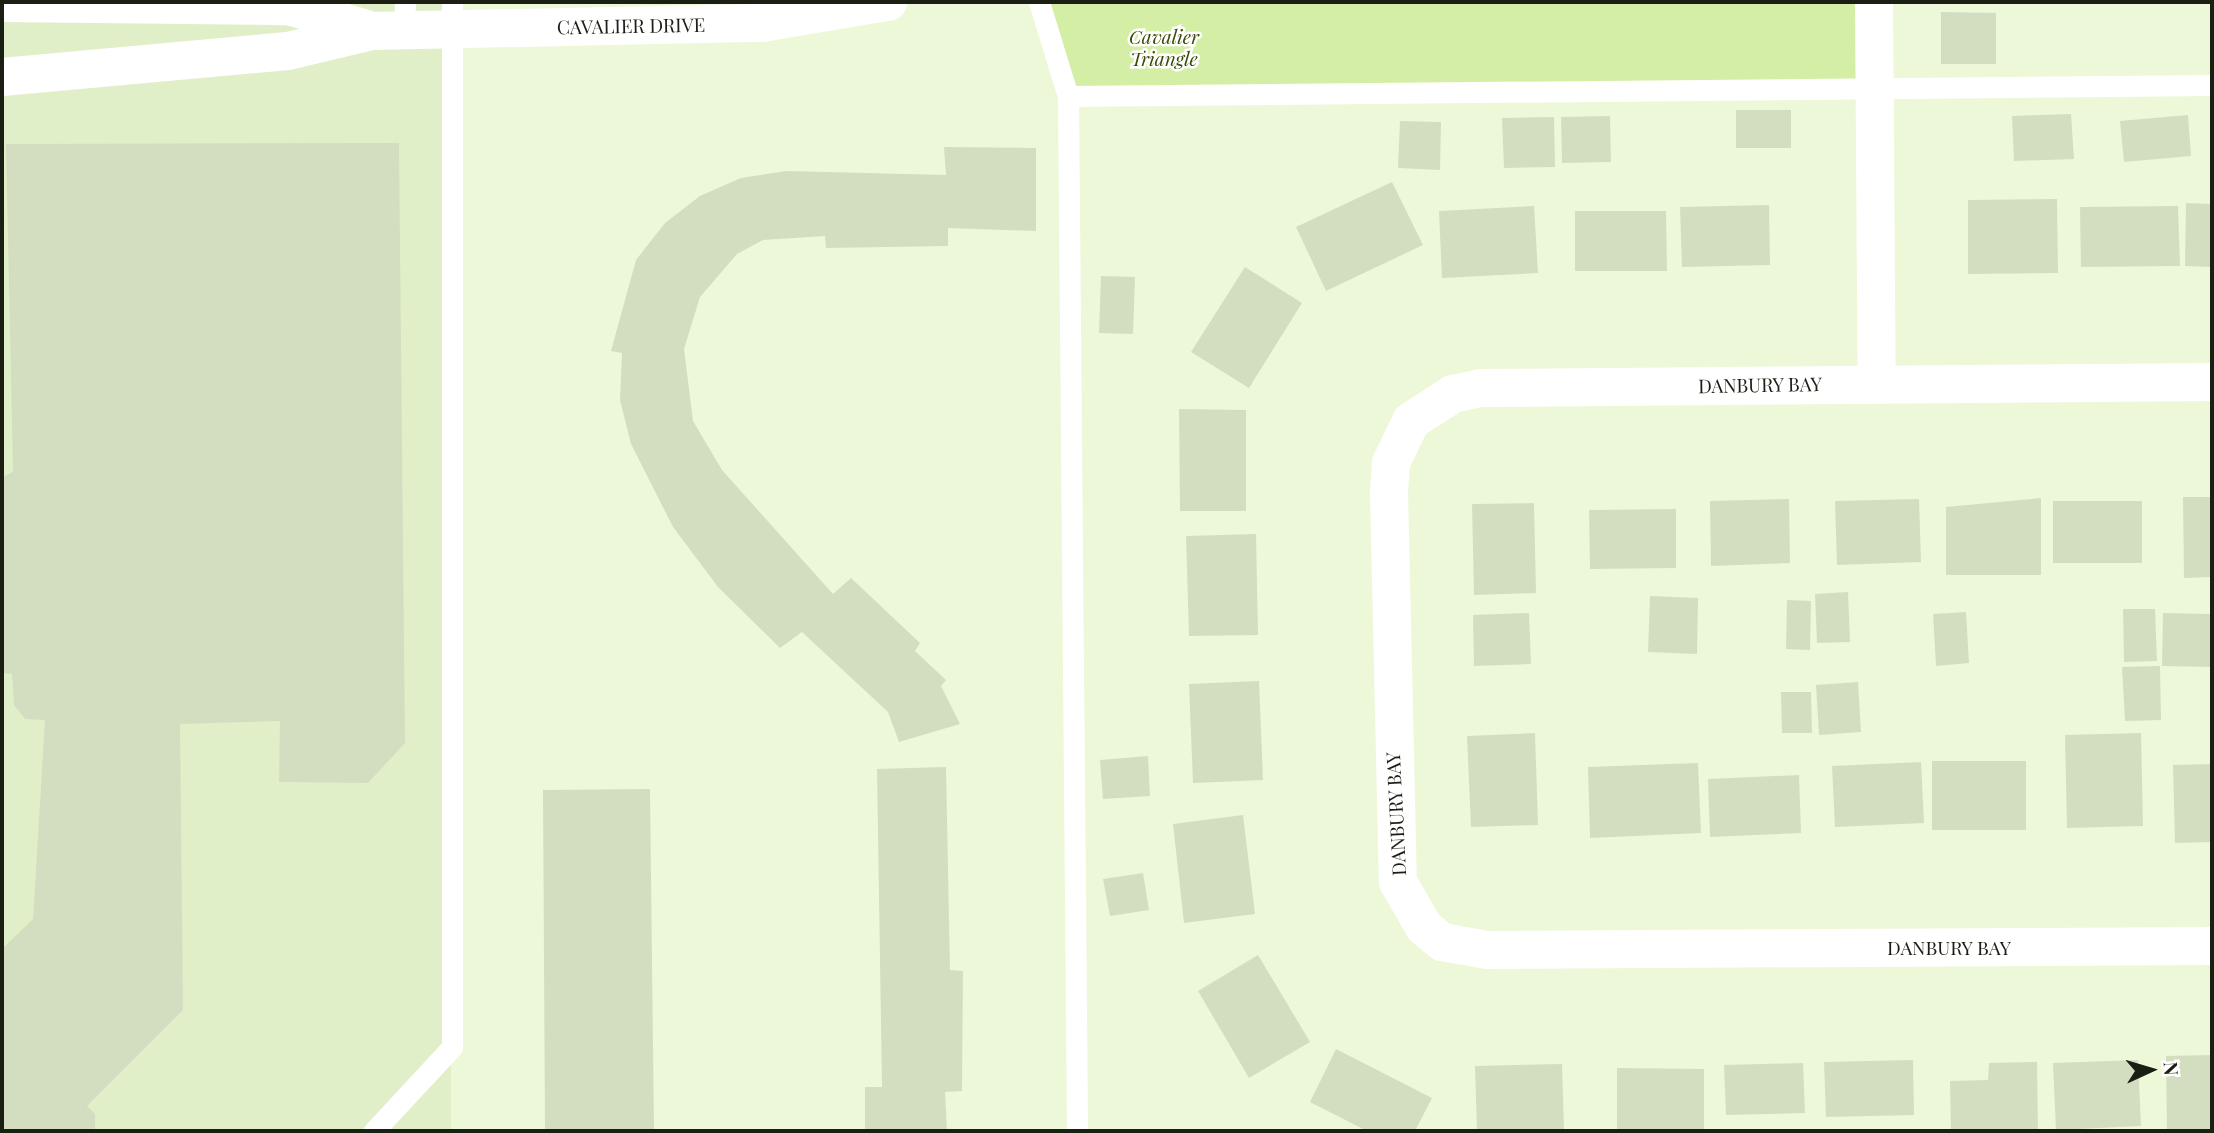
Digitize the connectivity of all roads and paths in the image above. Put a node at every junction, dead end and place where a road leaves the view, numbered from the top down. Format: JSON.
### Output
{"nodes":[{"id":1,"x":888,"y":2,"type":"edge"},
{"id":2,"x":1039,"y":2,"type":"edge"},
{"id":3,"x":1874,"y":2,"type":"edge"},
{"id":4,"x":2,"y":3,"type":"edge"},
{"id":5,"x":762,"y":12,"type":"edge"},
{"id":6,"x":451,"y":16,"type":"edge"},
{"id":7,"x":394,"y":21,"type":"edge"},
{"id":8,"x":2,"y":77,"type":"edge"},
{"id":9,"x":2212,"y":85,"type":"edge"},
{"id":10,"x":1875,"y":87,"type":"junction"},
{"id":11,"x":1068,"y":96,"type":"junction"},
{"id":12,"x":2212,"y":382,"type":"edge"},
{"id":13,"x":1877,"y":384,"type":"junction"},
{"id":14,"x":2212,"y":946,"type":"edge"},
{"id":15,"x":374,"y":1131,"type":"edge"},
{"id":16,"x":1077,"y":1131,"type":"edge"}],
"edges":[{"from":1,"to":5,"type":"street","name":"CAVALIER DRIVE"},
{"from":2,"to":11,"type":"lane"},
{"from":3,"to":10,"type":"street"},
{"from":4,"to":7,"type":"street","name":"CAVALIER DRIVE"},
{"from":5,"to":6,"type":"street","name":"CAVALIER DRIVE"},
{"from":6,"to":7,"type":"street","name":"CAVALIER DRIVE"},
{"from":6,"to":15,"type":"lane"},
{"from":7,"to":8,"type":"street","name":"CAVALIER DRIVE"},
{"from":9,"to":10,"type":"lane"},
{"from":10,"to":11,"type":"lane"},
{"from":10,"to":13,"type":"street"},
{"from":11,"to":16,"type":"lane"},
{"from":12,"to":13,"type":"street","name":"DANBURY BAY"},
{"from":13,"to":14,"type":"street","name":"DANBURY BAY"}]}
